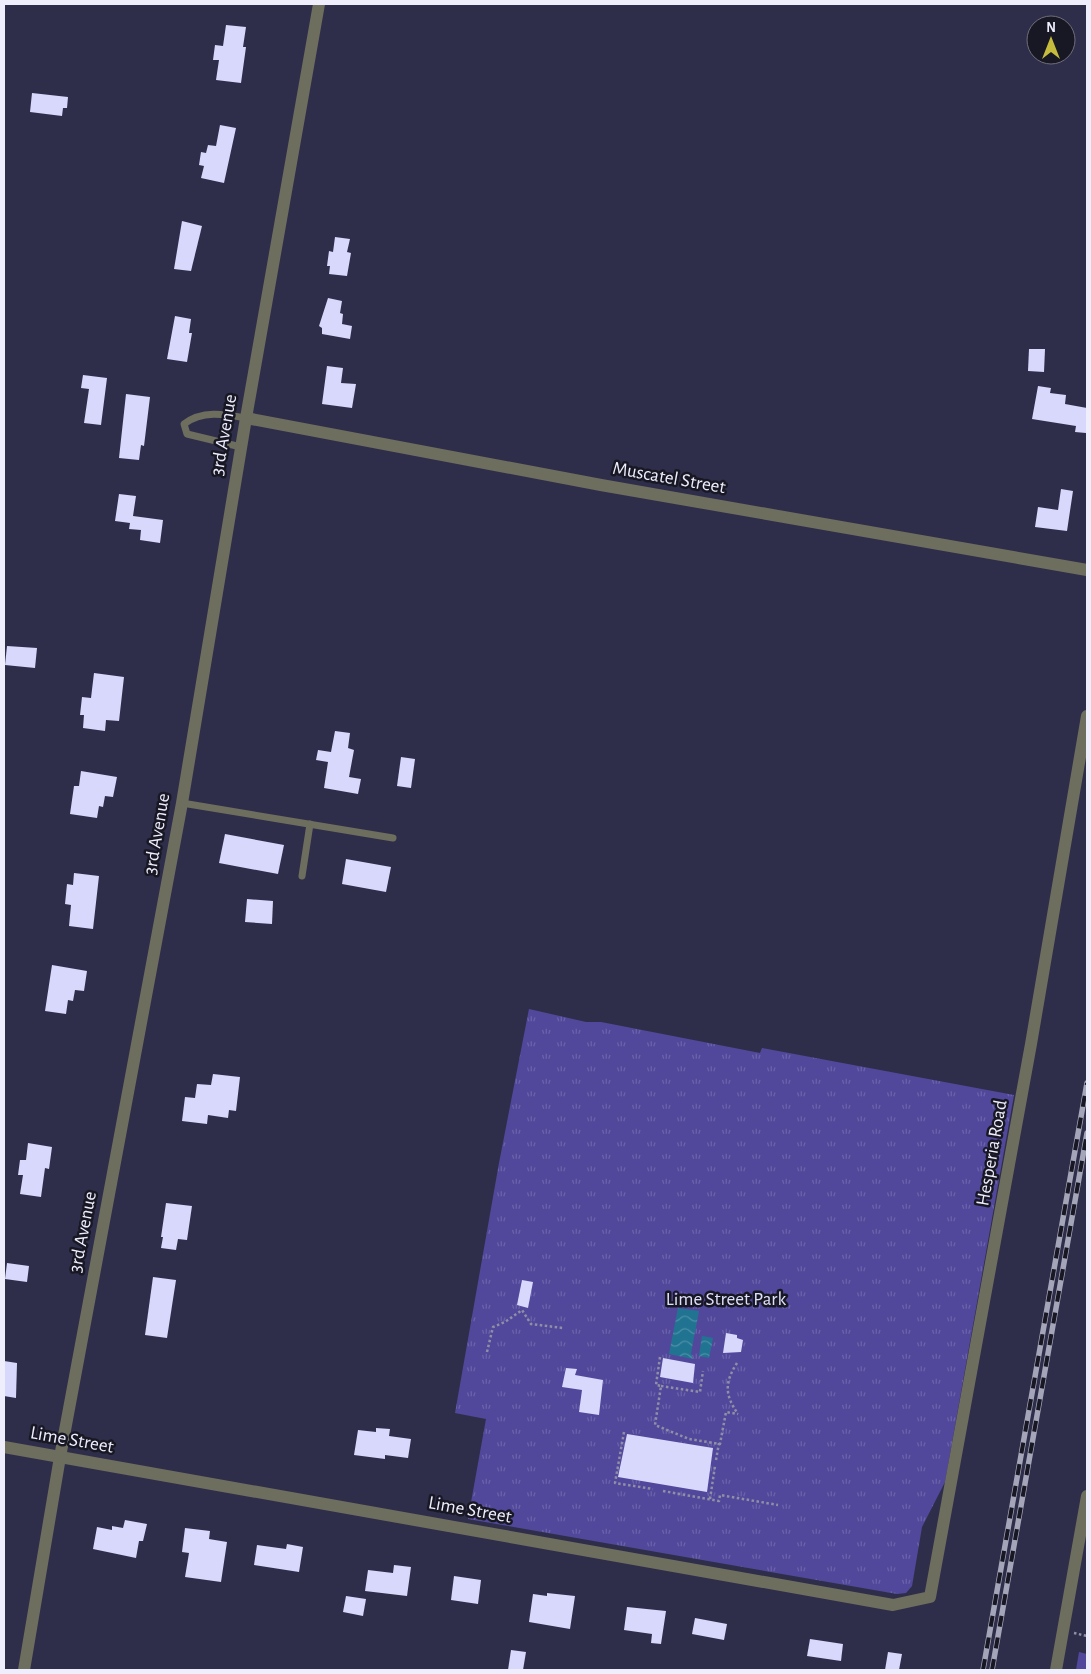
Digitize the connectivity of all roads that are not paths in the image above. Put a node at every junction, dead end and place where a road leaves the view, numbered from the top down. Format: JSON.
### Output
{"nodes":[{"id":1,"x":319,"y":4,"type":"edge"},
{"id":2,"x":246,"y":418,"type":"junction"},
{"id":3,"x":241,"y":447,"type":"junction"},
{"id":4,"x":1087,"y":570,"type":"edge"},
{"id":5,"x":1087,"y":716,"type":"edge"},
{"id":6,"x":182,"y":803,"type":"junction"},
{"id":7,"x":310,"y":824,"type":"junction"},
{"id":8,"x":393,"y":838,"type":"dead end"},
{"id":9,"x":302,"y":876,"type":"dead end"},
{"id":10,"x":4,"y":1447,"type":"edge"},
{"id":11,"x":60,"y":1457,"type":"junction"},
{"id":12,"x":1087,"y":1496,"type":"edge"},
{"id":13,"x":930,"y":1597,"type":"joint"},
{"id":14,"x":24,"y":1670,"type":"edge"},
{"id":15,"x":1056,"y":1670,"type":"edge"}],
"edges":[{"from":1,"to":2,"type":"street","name":"3rd Avenue"},
{"from":2,"to":3,"type":"street","name":"3rd Avenue"},
{"from":2,"to":3,"type":"lane"},
{"from":2,"to":4,"type":"street","name":"Muscatel Street"},
{"from":3,"to":6,"type":"street","name":"3rd Avenue"},
{"from":5,"to":13,"type":"street","name":"Hesperia Road"},
{"from":6,"to":7,"type":"lane"},
{"from":6,"to":11,"type":"street","name":"3rd Avenue"},
{"from":7,"to":8,"type":"lane"},
{"from":7,"to":9,"type":"lane"},
{"from":10,"to":11,"type":"street","name":"Lime Street"},
{"from":11,"to":13,"type":"street","name":"Lime Street"},
{"from":11,"to":14,"type":"street","name":"3rd Avenue"},
{"from":12,"to":15,"type":"street"}]}
